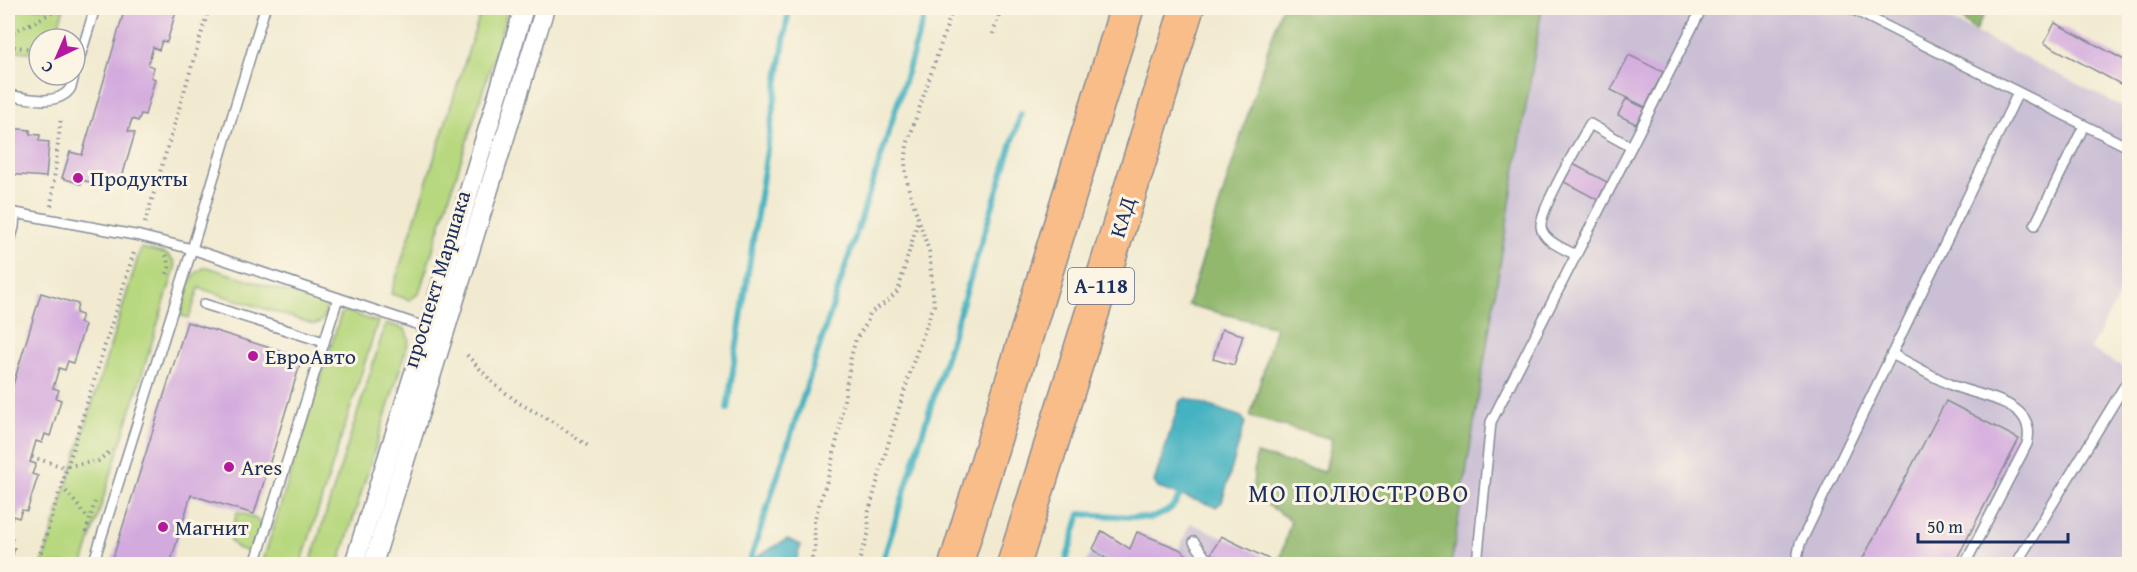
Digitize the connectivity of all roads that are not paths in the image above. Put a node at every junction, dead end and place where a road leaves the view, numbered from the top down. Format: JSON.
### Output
{"nodes":[{"id":1,"x":95,"y":8,"type":"edge"},
{"id":2,"x":264,"y":8,"type":"edge"},
{"id":3,"x":524,"y":8,"type":"edge"},
{"id":4,"x":545,"y":8,"type":"edge"},
{"id":5,"x":1127,"y":8,"type":"edge"},
{"id":6,"x":1187,"y":8,"type":"edge"},
{"id":7,"x":1702,"y":8,"type":"edge"},
{"id":8,"x":1850,"y":8,"type":"edge"},
{"id":9,"x":87,"y":34,"type":"edge"},
{"id":10,"x":71,"y":87,"type":"edge"},
{"id":11,"x":2018,"y":93,"type":"junction"},
{"id":12,"x":8,"y":96,"type":"edge"},
{"id":13,"x":2084,"y":126,"type":"junction"},
{"id":14,"x":1631,"y":147,"type":"junction"},
{"id":15,"x":2130,"y":148,"type":"edge"},
{"id":16,"x":11,"y":213,"type":"edge"},
{"id":17,"x":2035,"y":225,"type":"dead end"},
{"id":18,"x":8,"y":248,"type":"edge"},
{"id":19,"x":192,"y":249,"type":"junction"},
{"id":20,"x":1576,"y":255,"type":"junction"},
{"id":21,"x":338,"y":298,"type":"junction"},
{"id":22,"x":204,"y":304,"type":"dead end"},
{"id":23,"x":428,"y":328,"type":"junction"},
{"id":24,"x":324,"y":342,"type":"junction"},
{"id":25,"x":1892,"y":354,"type":"junction"},
{"id":26,"x":2130,"y":377,"type":"edge"},
{"id":27,"x":1194,"y":542,"type":"dead end"},
{"id":28,"x":93,"y":564,"type":"edge"},
{"id":29,"x":255,"y":564,"type":"edge"},
{"id":30,"x":354,"y":564,"type":"edge"},
{"id":31,"x":373,"y":564,"type":"edge"},
{"id":32,"x":956,"y":564,"type":"edge"},
{"id":33,"x":1014,"y":564,"type":"edge"},
{"id":34,"x":1215,"y":564,"type":"edge"},
{"id":35,"x":1477,"y":564,"type":"edge"},
{"id":36,"x":1796,"y":564,"type":"edge"},
{"id":37,"x":1965,"y":564,"type":"edge"},
{"id":38,"x":2016,"y":564,"type":"edge"}],
"edges":[{"from":1,"to":9,"type":"lane"},
{"from":2,"to":19,"type":"lane"},
{"from":3,"to":23,"type":"street","name":"проспект Маршака"},
{"from":4,"to":31,"type":"street","name":"проспект Маршака"},
{"from":5,"to":32,"type":"highway","number":"А-118"},
{"from":6,"to":33,"type":"highway","name":"КАД","number":"А-118"},
{"from":7,"to":14,"type":"lane"},
{"from":8,"to":11,"type":"lane"},
{"from":10,"to":12,"type":"lane"},
{"from":11,"to":13,"type":"lane"},
{"from":11,"to":25,"type":"lane"},
{"from":13,"to":15,"type":"lane"},
{"from":13,"to":17,"type":"lane"},
{"from":14,"to":20,"type":"lane"},
{"from":14,"to":20,"type":"lane"},
{"from":16,"to":18,"type":"lane"},
{"from":16,"to":19,"type":"lane"},
{"from":19,"to":21,"type":"lane"},
{"from":19,"to":28,"type":"lane"},
{"from":20,"to":35,"type":"lane"},
{"from":21,"to":23,"type":"lane"},
{"from":21,"to":24,"type":"lane"},
{"from":22,"to":24,"type":"lane"},
{"from":23,"to":30,"type":"street","name":"проспект Маршака"},
{"from":24,"to":29,"type":"lane"},
{"from":25,"to":36,"type":"lane"},
{"from":25,"to":37,"type":"lane"},
{"from":26,"to":38,"type":"lane"},
{"from":27,"to":34,"type":"lane"}]}
